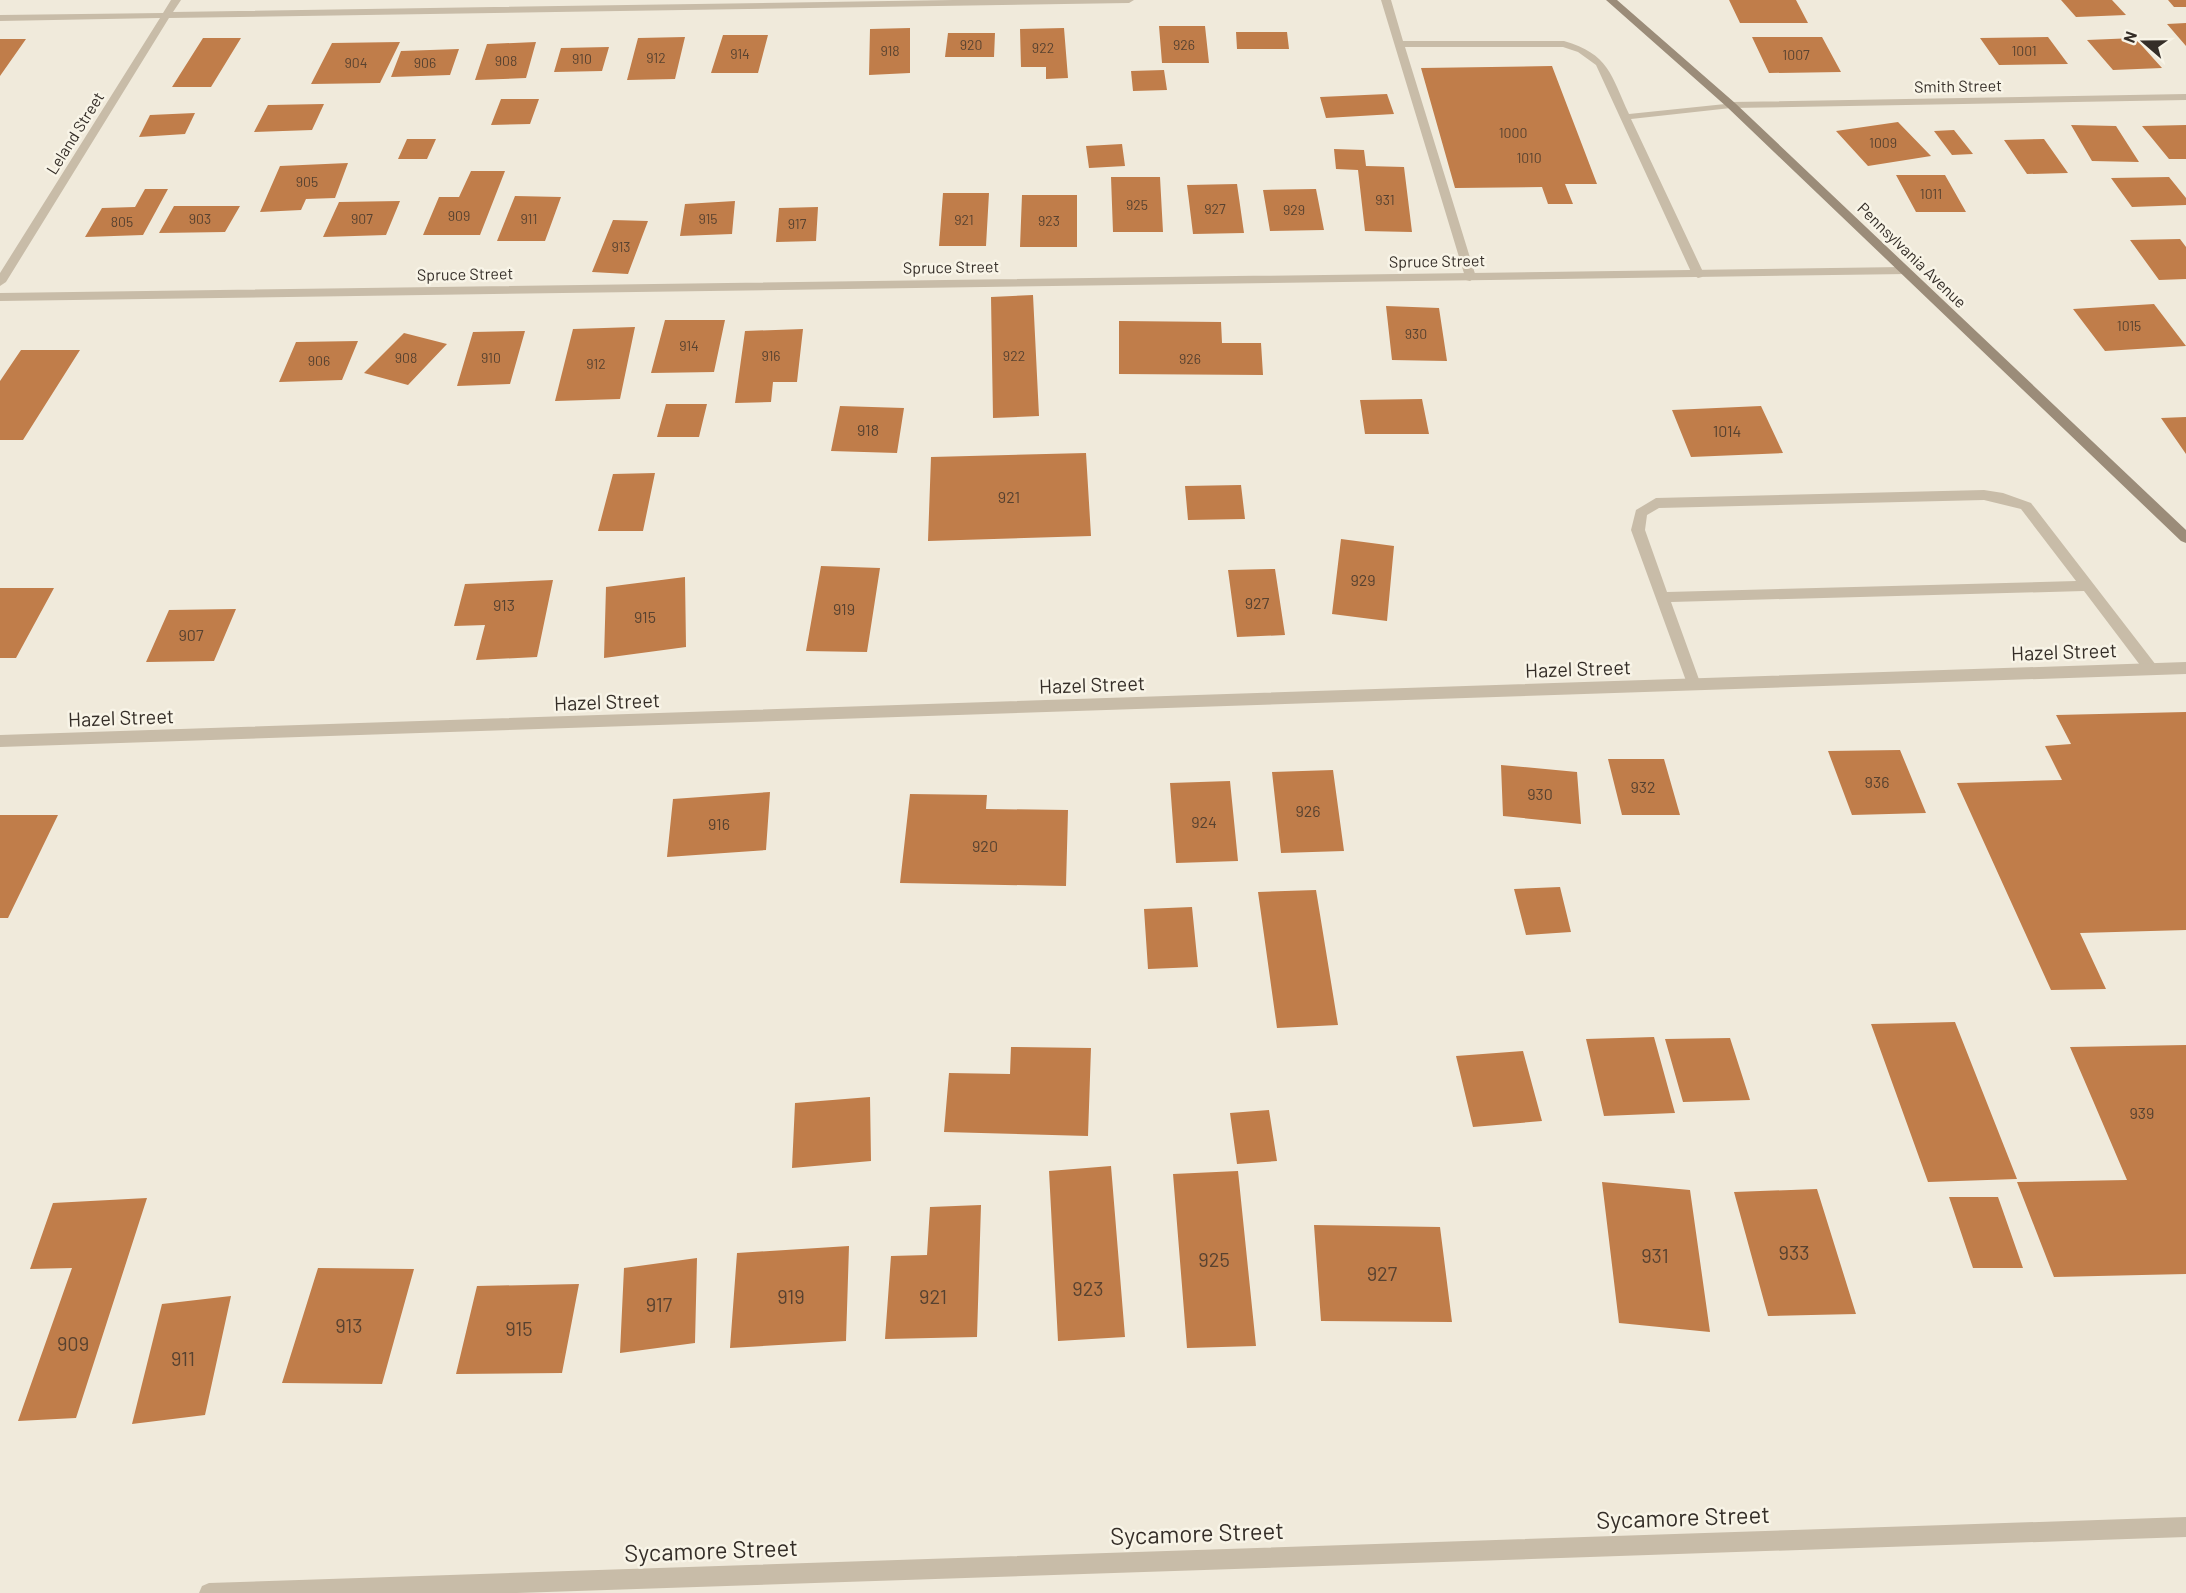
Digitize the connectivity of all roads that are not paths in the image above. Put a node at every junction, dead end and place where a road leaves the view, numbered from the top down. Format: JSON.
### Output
{"nodes":[{"id":1,"x":176,"y":0,"type":"edge"},
{"id":2,"x":1129,"y":0,"type":"edge"},
{"id":3,"x":1386,"y":0,"type":"edge"},
{"id":4,"x":1611,"y":0,"type":"edge"},
{"id":5,"x":166,"y":17,"type":"junction"},
{"id":6,"x":0,"y":18,"type":"edge"},
{"id":7,"x":1399,"y":44,"type":"junction"},
{"id":8,"x":2186,"y":98,"type":"edge"},
{"id":9,"x":1731,"y":105,"type":"junction"},
{"id":10,"x":1625,"y":117,"type":"junction"},
{"id":11,"x":1903,"y":271,"type":"junction"},
{"id":12,"x":1698,"y":273,"type":"junction"},
{"id":13,"x":1470,"y":277,"type":"junction"},
{"id":14,"x":0,"y":282,"type":"edge"},
{"id":15,"x":0,"y":297,"type":"edge"},
{"id":16,"x":2186,"y":538,"type":"edge"},
{"id":17,"x":2087,"y":586,"type":"junction"},
{"id":18,"x":1662,"y":597,"type":"junction"},
{"id":19,"x":2186,"y":668,"type":"edge"},
{"id":20,"x":2151,"y":669,"type":"junction"},
{"id":21,"x":1694,"y":685,"type":"junction"},
{"id":22,"x":0,"y":741,"type":"edge"},
{"id":23,"x":2186,"y":1527,"type":"edge"},
{"id":24,"x":209,"y":1593,"type":"edge"}],
"edges":[{"from":1,"to":5,"type":"street","name":"Leland Street"},
{"from":2,"to":5,"type":"street"},
{"from":3,"to":7,"type":"street"},
{"from":4,"to":9,"type":"main road","name":"Pennsylvania Avenue"},
{"from":5,"to":6,"type":"street"},
{"from":5,"to":14,"type":"street","name":"Leland Street"},
{"from":7,"to":10,"type":"street"},
{"from":7,"to":13,"type":"street"},
{"from":8,"to":9,"type":"street","name":"Smith Street"},
{"from":9,"to":10,"type":"street","name":"Smith Street"},
{"from":9,"to":11,"type":"main road","name":"Pennsylvania Avenue"},
{"from":10,"to":12,"type":"street"},
{"from":11,"to":12,"type":"street","name":"Spruce Street"},
{"from":11,"to":16,"type":"main road","name":"Pennsylvania Avenue"},
{"from":12,"to":13,"type":"street","name":"Spruce Street"},
{"from":13,"to":15,"type":"street","name":"Spruce Street"},
{"from":17,"to":18,"type":"street"},
{"from":17,"to":18,"type":"street"},
{"from":17,"to":20,"type":"street"},
{"from":18,"to":21,"type":"street"},
{"from":19,"to":20,"type":"street","name":"Hazel Street"},
{"from":20,"to":21,"type":"street","name":"Hazel Street"},
{"from":21,"to":22,"type":"street","name":"Hazel Street"},
{"from":23,"to":24,"type":"street","name":"Sycamore Street"}]}
